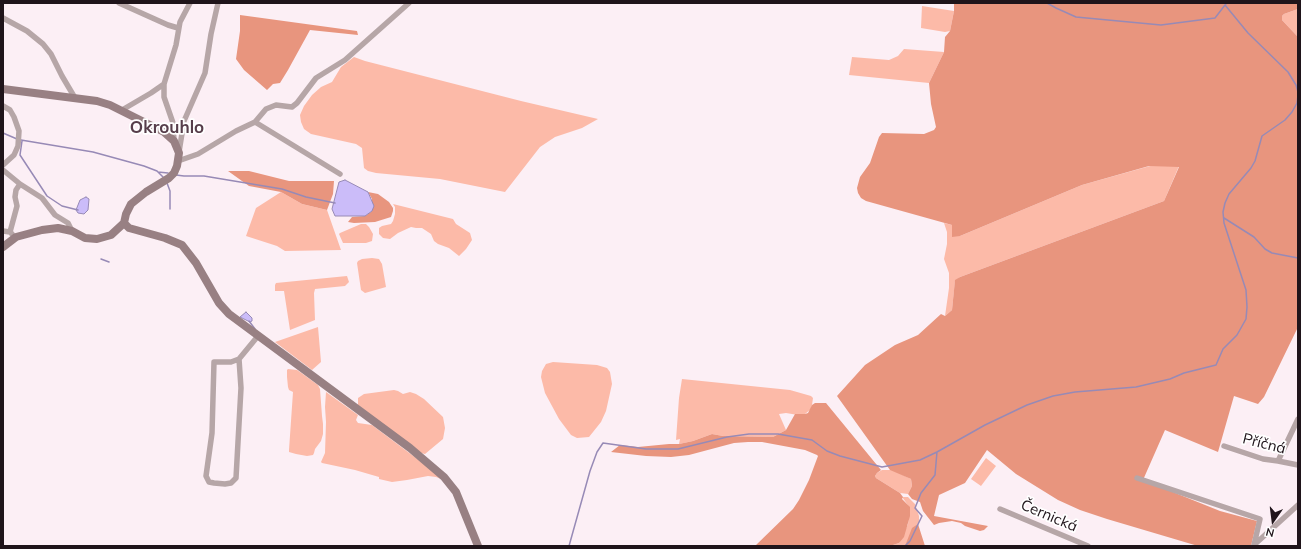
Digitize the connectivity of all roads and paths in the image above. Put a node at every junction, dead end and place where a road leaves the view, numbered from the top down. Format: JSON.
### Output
{"nodes":[{"id":1,"x":119,"y":3,"type":"edge"},
{"id":2,"x":190,"y":3,"type":"edge"},
{"id":3,"x":218,"y":3,"type":"edge"},
{"id":4,"x":401,"y":3,"type":"edge"},
{"id":5,"x":3,"y":18,"type":"edge"},
{"id":6,"x":178,"y":28,"type":"junction"},
{"id":7,"x":164,"y":84,"type":"junction"},
{"id":8,"x":3,"y":89,"type":"edge"},
{"id":9,"x":75,"y":98,"type":"junction"},
{"id":10,"x":3,"y":106,"type":"edge"},
{"id":11,"x":122,"y":110,"type":"junction"},
{"id":12,"x":255,"y":122,"type":"junction"},
{"id":13,"x":174,"y":141,"type":"junction"},
{"id":14,"x":179,"y":157,"type":"junction"},
{"id":15,"x":3,"y":165,"type":"edge"},
{"id":16,"x":3,"y":170,"type":"edge"},
{"id":17,"x":340,"y":174,"type":"dead end"},
{"id":18,"x":20,"y":184,"type":"junction"},
{"id":19,"x":124,"y":223,"type":"junction"},
{"id":20,"x":3,"y":231,"type":"edge"},
{"id":21,"x":72,"y":231,"type":"junction"},
{"id":22,"x":13,"y":234,"type":"junction"},
{"id":23,"x":3,"y":247,"type":"edge"},
{"id":24,"x":258,"y":336,"type":"junction"},
{"id":25,"x":239,"y":359,"type":"junction"},
{"id":26,"x":1298,"y":419,"type":"edge"},
{"id":27,"x":1224,"y":446,"type":"dead end"},
{"id":28,"x":1278,"y":460,"type":"junction"},
{"id":29,"x":1298,"y":465,"type":"edge"},
{"id":30,"x":1136,"y":478,"type":"dead end"},
{"id":31,"x":1298,"y":505,"type":"edge"},
{"id":32,"x":1000,"y":509,"type":"dead end"},
{"id":33,"x":478,"y":546,"type":"edge"},
{"id":34,"x":1088,"y":546,"type":"edge"},
{"id":35,"x":1254,"y":546,"type":"edge"}],
"edges":[{"from":1,"to":6,"type":"street"},
{"from":2,"to":6,"type":"street"},
{"from":3,"to":14,"type":"street"},
{"from":4,"to":12,"type":"street"},
{"from":5,"to":9,"type":"street"},
{"from":6,"to":7,"type":"street"},
{"from":7,"to":11,"type":"street"},
{"from":7,"to":13,"type":"street"},
{"from":8,"to":9,"type":"street"},
{"from":9,"to":11,"type":"street"},
{"from":10,"to":15,"type":"street"},
{"from":11,"to":13,"type":"street"},
{"from":12,"to":14,"type":"street"},
{"from":12,"to":17,"type":"street"},
{"from":13,"to":14,"type":"street"},
{"from":14,"to":19,"type":"street"},
{"from":16,"to":18,"type":"street"},
{"from":18,"to":21,"type":"street"},
{"from":18,"to":22,"type":"street"},
{"from":19,"to":21,"type":"street"},
{"from":19,"to":24,"type":"street"},
{"from":20,"to":22,"type":"street"},
{"from":21,"to":22,"type":"street"},
{"from":22,"to":23,"type":"street"},
{"from":24,"to":25,"type":"street"},
{"from":24,"to":33,"type":"street"},
{"from":25,"to":25,"type":"street"},
{"from":26,"to":28,"type":"street"},
{"from":27,"to":28,"type":"street","name":"Příčná"},
{"from":28,"to":29,"type":"street","name":"Příčná"},
{"from":30,"to":35,"type":"street"},
{"from":31,"to":35,"type":"street"},
{"from":32,"to":34,"type":"street","name":"Černická"}]}
